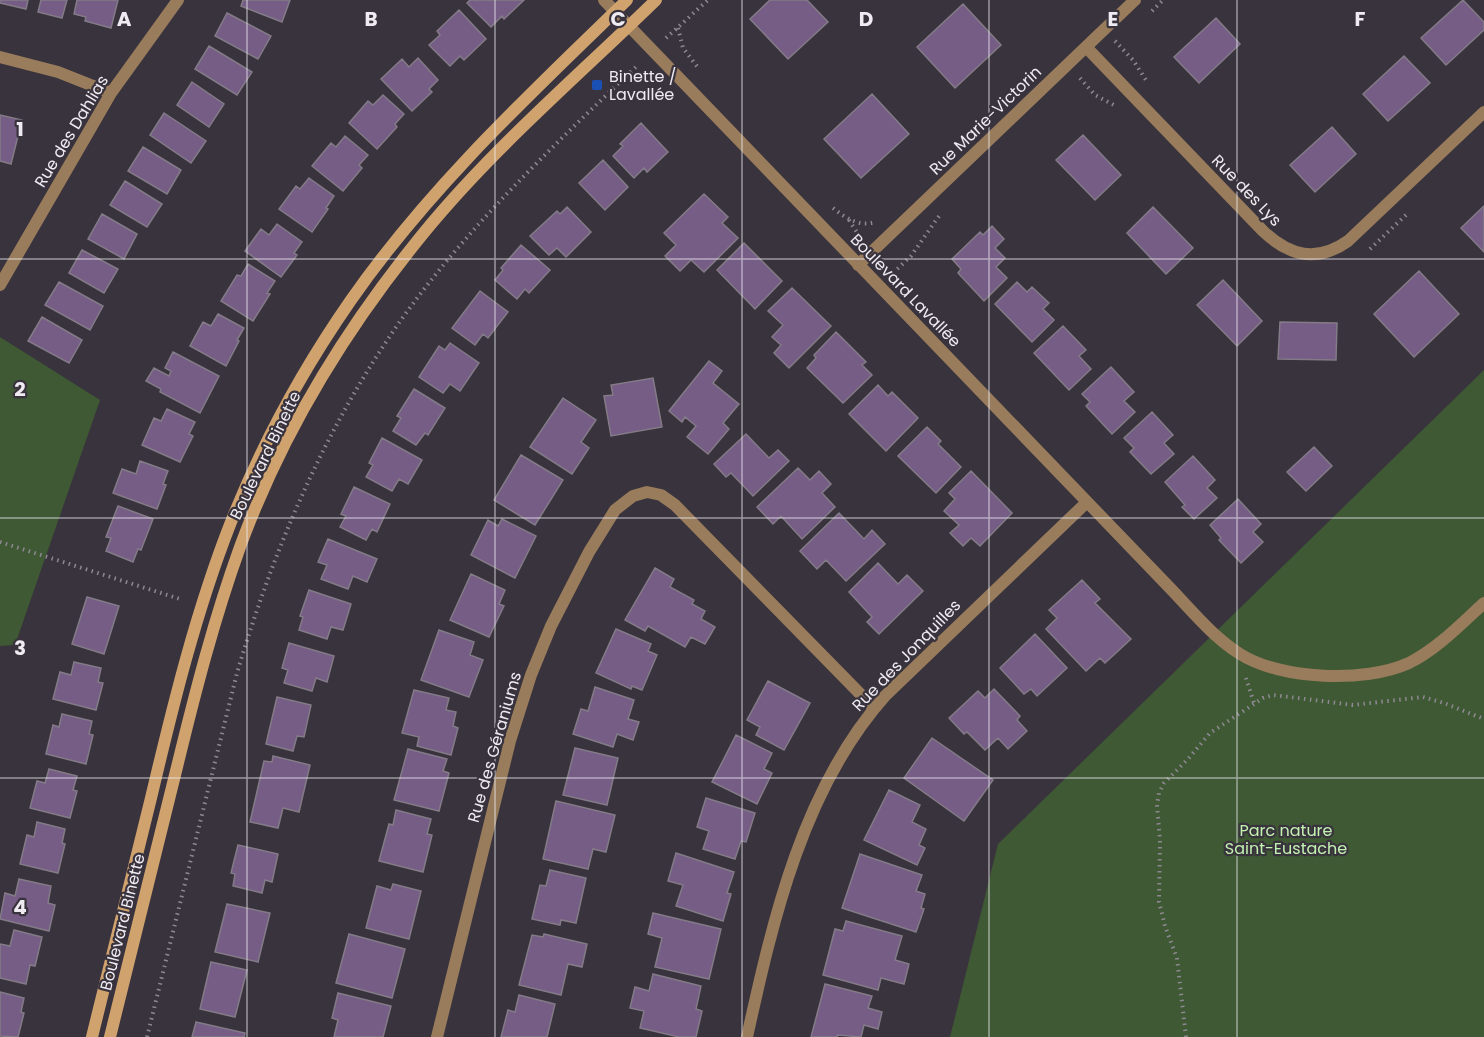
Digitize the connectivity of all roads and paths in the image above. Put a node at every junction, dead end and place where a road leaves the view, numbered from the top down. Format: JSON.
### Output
{"nodes":[{"id":1,"x":178,"y":0,"type":"edge"},
{"id":2,"x":604,"y":0,"type":"edge"},
{"id":3,"x":627,"y":0,"type":"edge"},
{"id":4,"x":656,"y":0,"type":"edge"},
{"id":5,"x":708,"y":0,"type":"edge"},
{"id":6,"x":1135,"y":0,"type":"edge"},
{"id":7,"x":615,"y":12,"type":"junction"},
{"id":8,"x":628,"y":26,"type":"junction"},
{"id":9,"x":1086,"y":46,"type":"junction"},
{"id":10,"x":0,"y":57,"type":"edge"},
{"id":11,"x":1134,"y":60,"type":"dead end"},
{"id":12,"x":627,"y":76,"type":"dead end"},
{"id":13,"x":706,"y":78,"type":"dead end"},
{"id":14,"x":1151,"y":87,"type":"dead end"},
{"id":15,"x":111,"y":93,"type":"junction"},
{"id":16,"x":1095,"y":95,"type":"dead end"},
{"id":17,"x":1120,"y":109,"type":"dead end"},
{"id":18,"x":1484,"y":112,"type":"edge"},
{"id":19,"x":827,"y":203,"type":"dead end"},
{"id":20,"x":1410,"y":212,"type":"dead end"},
{"id":21,"x":882,"y":219,"type":"dead end"},
{"id":22,"x":1366,"y":252,"type":"dead end"},
{"id":23,"x":911,"y":256,"type":"dead end"},
{"id":24,"x":858,"y":265,"type":"junction"},
{"id":25,"x":0,"y":285,"type":"edge"},
{"id":26,"x":879,"y":285,"type":"junction"},
{"id":27,"x":1087,"y":502,"type":"junction"},
{"id":28,"x":0,"y":542,"type":"edge"},
{"id":29,"x":183,"y":600,"type":"dead end"},
{"id":30,"x":1484,"y":603,"type":"edge"},
{"id":31,"x":874,"y":708,"type":"junction"},
{"id":32,"x":1484,"y":719,"type":"edge"},
{"id":33,"x":92,"y":1037,"type":"edge"},
{"id":34,"x":110,"y":1037,"type":"edge"},
{"id":35,"x":147,"y":1037,"type":"edge"},
{"id":36,"x":437,"y":1037,"type":"edge"},
{"id":37,"x":747,"y":1037,"type":"edge"},
{"id":38,"x":1186,"y":1037,"type":"edge"}],
"edges":[{"from":1,"to":15,"type":"street","name":"Rue des Dahlias"},
{"from":2,"to":7,"type":"street","name":"Boulevard Lavallée"},
{"from":3,"to":7,"type":"street","name":"Boulevard Binette"},
{"from":4,"to":8,"type":"street","name":"Boulevard Binette"},
{"from":5,"to":13,"type":"path"},
{"from":6,"to":9,"type":"street","name":"Rue Marie-Victorin"},
{"from":7,"to":8,"type":"street","name":"Boulevard Lavallée"},
{"from":7,"to":33,"type":"street","name":"Boulevard Binette"},
{"from":8,"to":24,"type":"street","name":"Boulevard Lavallée"},
{"from":8,"to":34,"type":"street","name":"Boulevard Binette"},
{"from":9,"to":18,"type":"street","name":"Rue des Lys"},
{"from":9,"to":24,"type":"street","name":"Rue Marie-Victorin"},
{"from":10,"to":15,"type":"street"},
{"from":11,"to":14,"type":"path"},
{"from":12,"to":35,"type":"path"},
{"from":15,"to":25,"type":"street","name":"Rue des Dahlias"},
{"from":16,"to":17,"type":"path"},
{"from":19,"to":21,"type":"path"},
{"from":20,"to":22,"type":"path"},
{"from":23,"to":26,"type":"path"},
{"from":24,"to":26,"type":"street","name":"Boulevard Lavallée"},
{"from":26,"to":27,"type":"street","name":"Boulevard Lavallée"},
{"from":27,"to":30,"type":"street","name":"Boulevard Lavallée"},
{"from":27,"to":31,"type":"street","name":"Rue des Jonquilles"},
{"from":28,"to":29,"type":"path"},
{"from":31,"to":36,"type":"street","name":"Rue des Géraniums"},
{"from":31,"to":37,"type":"street","name":"Rue des Jonquilles"},
{"from":32,"to":38,"type":"path"}]}
